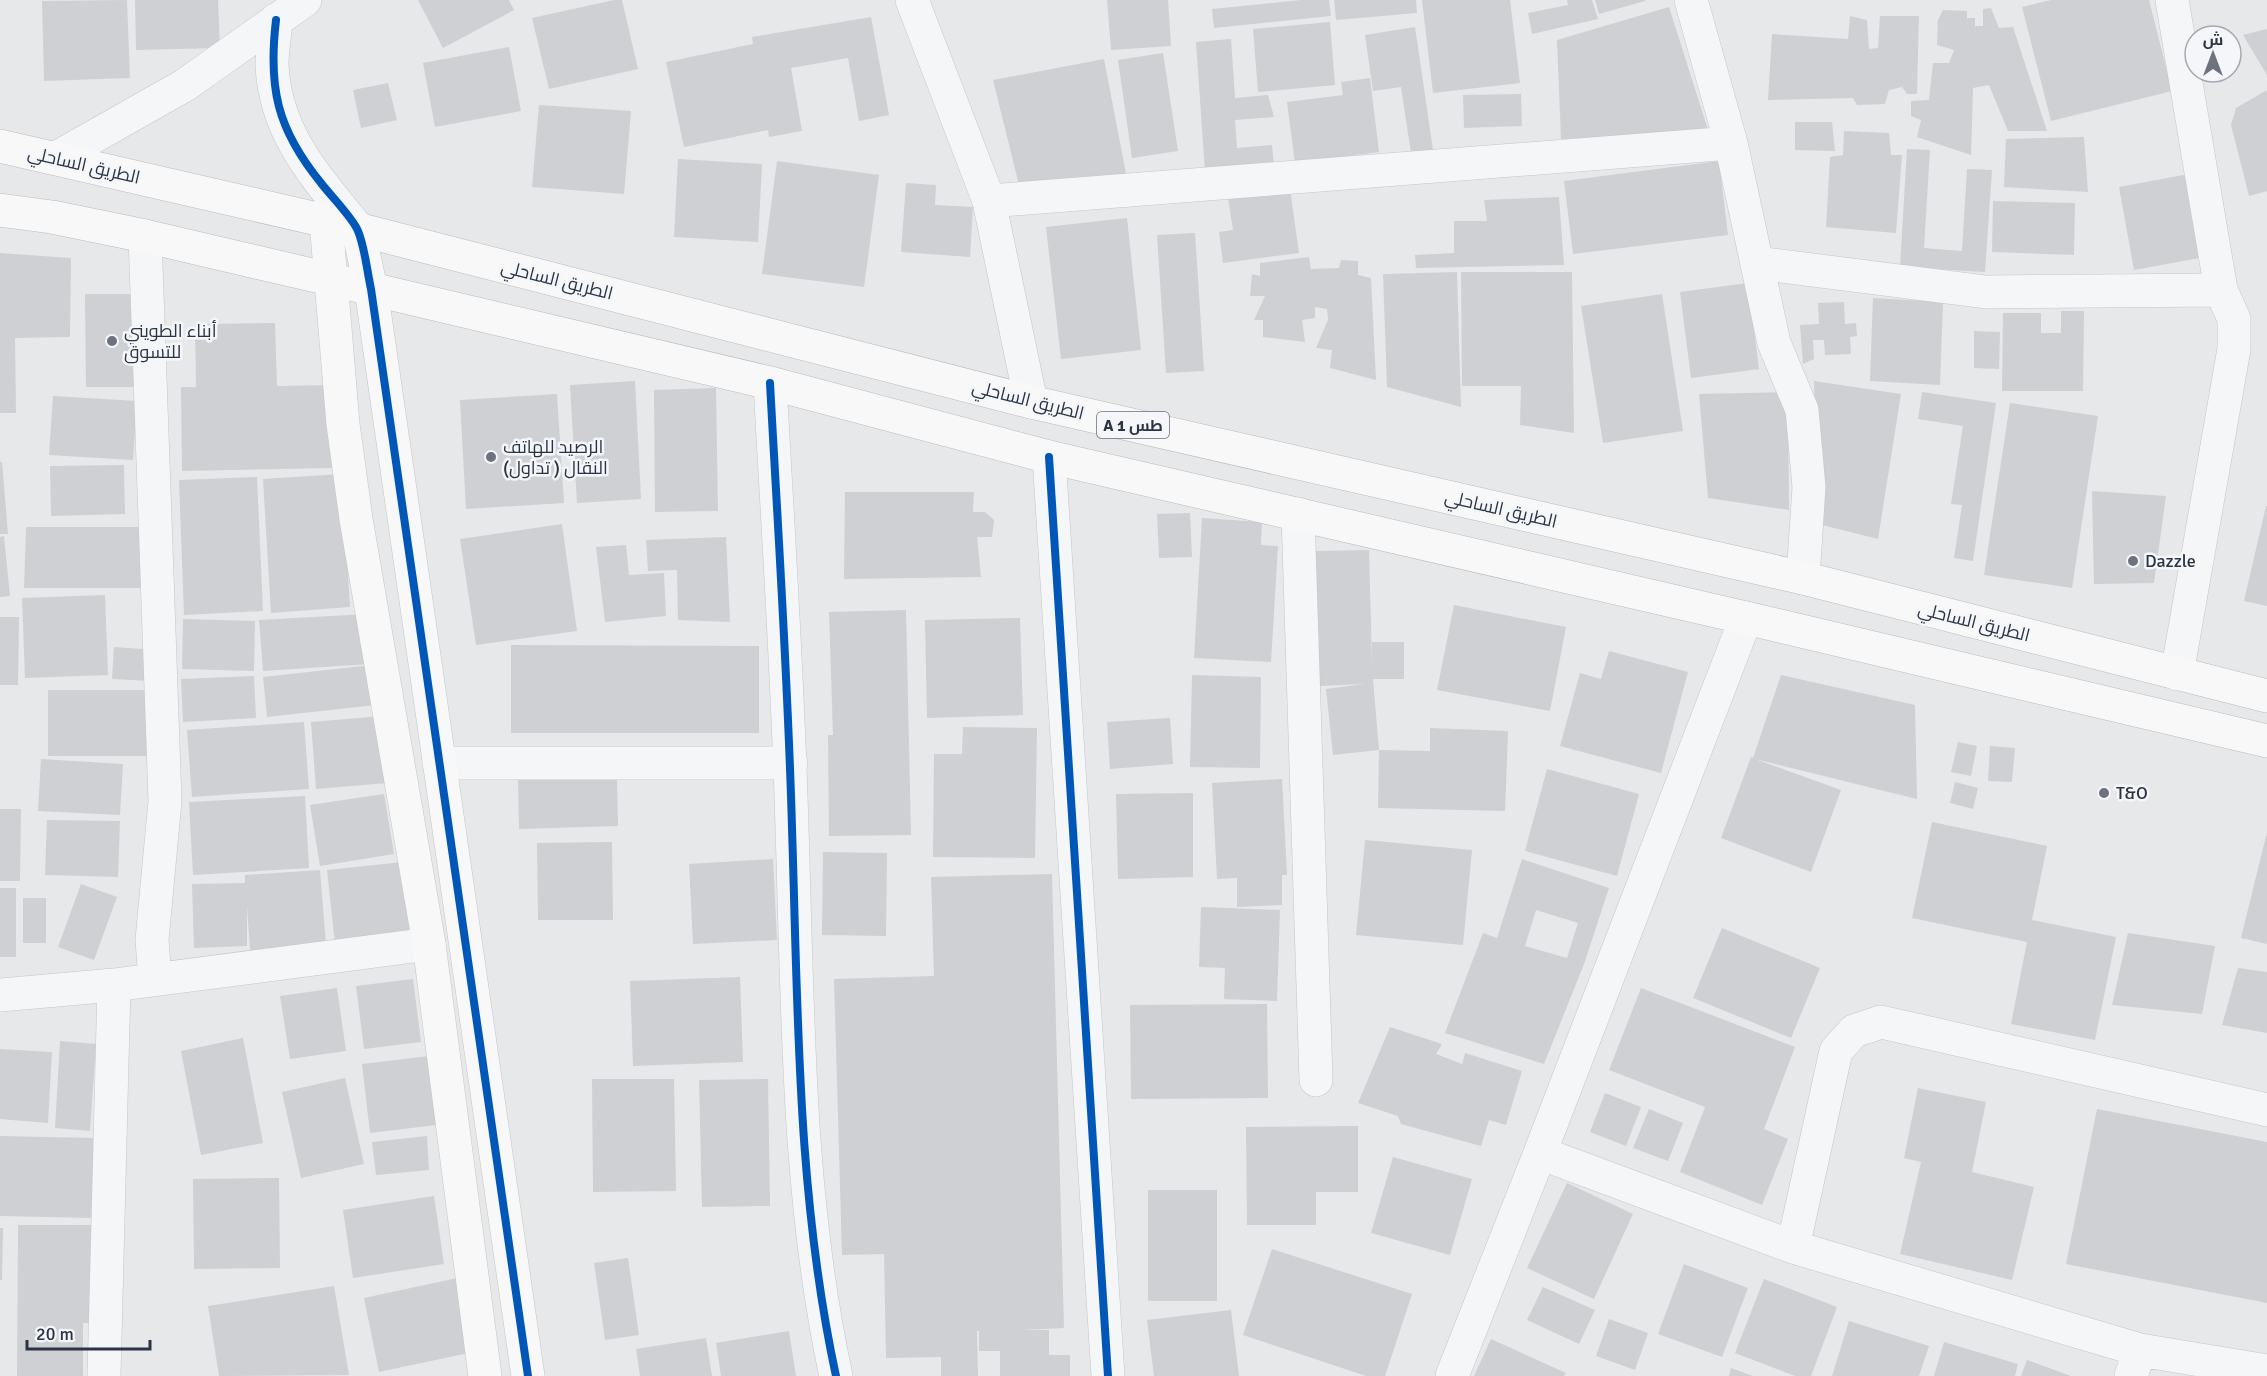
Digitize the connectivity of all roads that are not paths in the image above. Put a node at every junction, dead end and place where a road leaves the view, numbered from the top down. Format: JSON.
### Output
{"nodes":[{"id":1,"x":305,"y":0,"type":"edge"},
{"id":2,"x":1691,"y":0,"type":"edge"},
{"id":3,"x":2172,"y":0,"type":"edge"},
{"id":4,"x":920,"y":3,"type":"edge"},
{"id":5,"x":276,"y":20,"type":"junction"},
{"id":6,"x":1731,"y":143,"type":"junction"},
{"id":7,"x":0,"y":146,"type":"edge"},
{"id":8,"x":56,"y":158,"type":"junction"},
{"id":9,"x":989,"y":201,"type":"junction"},
{"id":10,"x":0,"y":210,"type":"edge"},
{"id":11,"x":326,"y":221,"type":"junction"},
{"id":12,"x":358,"y":229,"type":"junction"},
{"id":13,"x":145,"y":236,"type":"junction"},
{"id":14,"x":1757,"y":263,"type":"junction"},
{"id":15,"x":329,"y":279,"type":"junction"},
{"id":16,"x":370,"y":290,"type":"junction"},
{"id":17,"x":2221,"y":290,"type":"junction"},
{"id":18,"x":770,"y":383,"type":"junction"},
{"id":19,"x":1032,"y":402,"type":"junction"},
{"id":20,"x":1049,"y":457,"type":"junction"},
{"id":21,"x":1298,"y":513,"type":"junction"},
{"id":22,"x":1803,"y":578,"type":"junction"},
{"id":23,"x":1746,"y":618,"type":"junction"},
{"id":24,"x":2177,"y":675,"type":"junction"},
{"id":25,"x":2267,"y":696,"type":"edge"},
{"id":26,"x":2267,"y":741,"type":"edge"},
{"id":27,"x":439,"y":763,"type":"junction"},
{"id":28,"x":790,"y":763,"type":"junction"},
{"id":29,"x":429,"y":944,"type":"junction"},
{"id":30,"x":154,"y":979,"type":"junction"},
{"id":31,"x":114,"y":985,"type":"junction"},
{"id":32,"x":0,"y":995,"type":"edge"},
{"id":33,"x":1316,"y":1080,"type":"dead end"},
{"id":34,"x":2267,"y":1110,"type":"edge"},
{"id":35,"x":1540,"y":1153,"type":"junction"},
{"id":36,"x":1794,"y":1246,"type":"junction"},
{"id":37,"x":2135,"y":1363,"type":"edge"},
{"id":38,"x":2267,"y":1371,"type":"edge"},
{"id":39,"x":104,"y":1376,"type":"edge"},
{"id":40,"x":484,"y":1376,"type":"edge"},
{"id":41,"x":528,"y":1376,"type":"edge"},
{"id":42,"x":836,"y":1376,"type":"edge"},
{"id":43,"x":1108,"y":1376,"type":"edge"},
{"id":44,"x":1452,"y":1376,"type":"edge"}],
"edges":[{"from":1,"to":5,"type":"street"},
{"from":2,"to":6,"type":"street"},
{"from":3,"to":17,"type":"street"},
{"from":4,"to":9,"type":"street"},
{"from":5,"to":8,"type":"street"},
{"from":5,"to":12,"type":"street"},
{"from":6,"to":9,"type":"street"},
{"from":6,"to":14,"type":"street"},
{"from":7,"to":8,"type":"main road","name":"الطريق الساحلي","number":"A 1 طس"},
{"from":8,"to":11,"type":"main road","name":"الطريق الساحلي","number":"A 1 طس"},
{"from":9,"to":19,"type":"street"},
{"from":10,"to":13,"type":"main road"},
{"from":11,"to":12,"type":"main road","name":"الطريق الساحلي","number":"A 1 طس"},
{"from":11,"to":15,"type":"main road"},
{"from":12,"to":16,"type":"main road"},
{"from":12,"to":19,"type":"main road","name":"الطريق الساحلي","number":"A 1 طس"},
{"from":13,"to":15,"type":"main road"},
{"from":13,"to":30,"type":"street"},
{"from":14,"to":17,"type":"street"},
{"from":14,"to":22,"type":"street"},
{"from":15,"to":16,"type":"main road"},
{"from":15,"to":29,"type":"main road"},
{"from":16,"to":18,"type":"main road"},
{"from":16,"to":27,"type":"main road"},
{"from":17,"to":24,"type":"street"},
{"from":18,"to":20,"type":"main road"},
{"from":18,"to":28,"type":"street"},
{"from":19,"to":22,"type":"main road","name":"الطريق الساحلي","number":"A 1 طس"},
{"from":20,"to":21,"type":"main road"},
{"from":20,"to":43,"type":"street"},
{"from":21,"to":23,"type":"main road"},
{"from":21,"to":33,"type":"street"},
{"from":22,"to":24,"type":"main road","name":"الطريق الساحلي","number":"A 1 طس"},
{"from":23,"to":26,"type":"main road"},
{"from":23,"to":35,"type":"street"},
{"from":24,"to":25,"type":"main road","name":"الطريق الساحلي","number":"A 1 طس"},
{"from":27,"to":28,"type":"street"},
{"from":27,"to":41,"type":"main road"},
{"from":28,"to":42,"type":"street"},
{"from":29,"to":30,"type":"street"},
{"from":29,"to":40,"type":"main road"},
{"from":30,"to":31,"type":"street"},
{"from":31,"to":32,"type":"street"},
{"from":31,"to":39,"type":"street"},
{"from":34,"to":36,"type":"street"},
{"from":35,"to":36,"type":"street"},
{"from":35,"to":44,"type":"street"},
{"from":36,"to":37,"type":"street"},
{"from":37,"to":38,"type":"street"}]}
